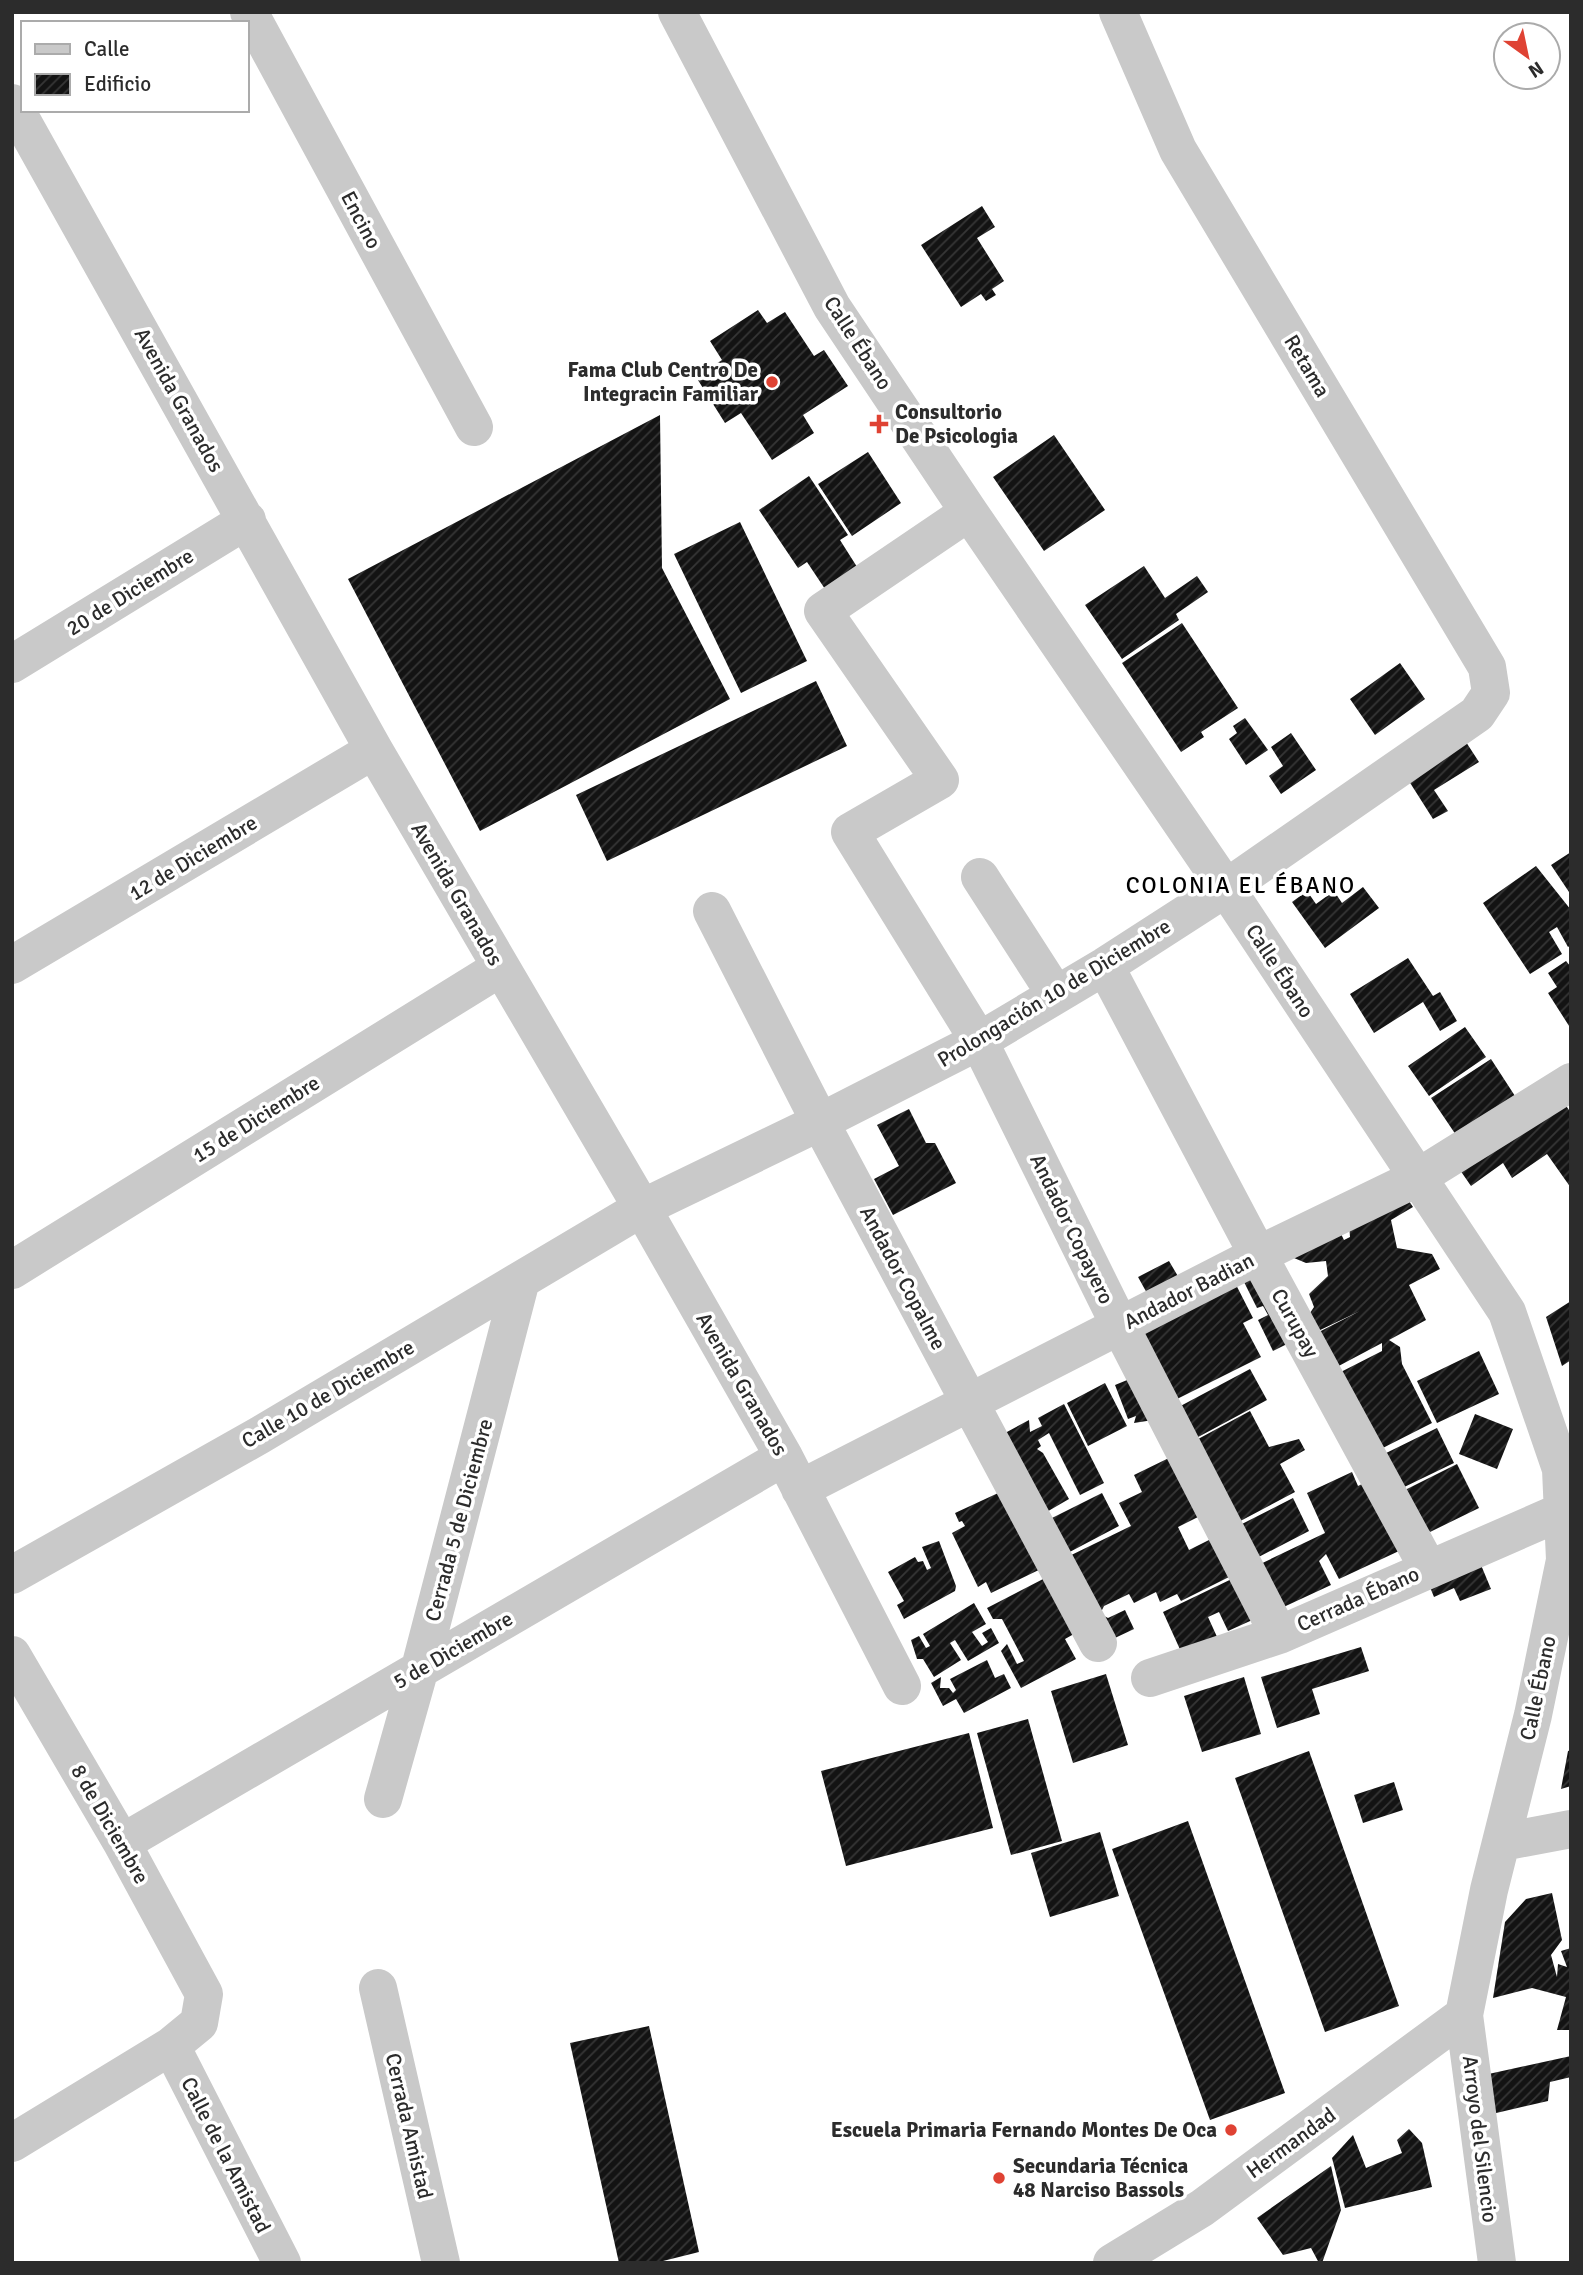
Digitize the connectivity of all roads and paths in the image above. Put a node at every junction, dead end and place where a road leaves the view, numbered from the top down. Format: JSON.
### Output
{"nodes":[{"id":1,"x":249,"y":12,"type":"edge"},
{"id":2,"x":677,"y":12,"type":"edge"},
{"id":3,"x":1118,"y":12,"type":"edge"},
{"id":4,"x":12,"y":103,"type":"edge"},
{"id":5,"x":474,"y":428,"type":"dead end"},
{"id":6,"x":969,"y":512,"type":"junction"},
{"id":7,"x":247,"y":520,"type":"junction"},
{"id":8,"x":12,"y":664,"type":"edge"},
{"id":9,"x":1477,"y":714,"type":"joint"},
{"id":10,"x":374,"y":750,"type":"junction"},
{"id":11,"x":980,"y":877,"type":"dead end"},
{"id":12,"x":1226,"y":888,"type":"junction"},
{"id":13,"x":712,"y":911,"type":"dead end"},
{"id":14,"x":12,"y":965,"type":"edge"},
{"id":15,"x":1105,"y":965,"type":"junction"},
{"id":16,"x":500,"y":968,"type":"junction"},
{"id":17,"x":1056,"y":995,"type":"junction"},
{"id":18,"x":979,"y":1041,"type":"junction"},
{"id":19,"x":1571,"y":1082,"type":"edge"},
{"id":20,"x":820,"y":1122,"type":"junction"},
{"id":21,"x":1417,"y":1178,"type":"junction"},
{"id":22,"x":642,"y":1208,"type":"junction"},
{"id":23,"x":1258,"y":1255,"type":"junction"},
{"id":24,"x":12,"y":1270,"type":"edge"},
{"id":25,"x":521,"y":1280,"type":"junction"},
{"id":26,"x":1120,"y":1326,"type":"junction"},
{"id":27,"x":969,"y":1402,"type":"junction"},
{"id":28,"x":1563,"y":1449,"type":"edge"},
{"id":29,"x":792,"y":1473,"type":"junction"},
{"id":30,"x":1567,"y":1512,"type":"edge"},
{"id":31,"x":1428,"y":1568,"type":"junction"},
{"id":32,"x":12,"y":1575,"type":"edge"},
{"id":33,"x":1279,"y":1634,"type":"junction"},
{"id":34,"x":1098,"y":1643,"type":"dead end"},
{"id":35,"x":12,"y":1655,"type":"edge"},
{"id":36,"x":420,"y":1668,"type":"junction"},
{"id":37,"x":1150,"y":1678,"type":"dead end"},
{"id":38,"x":902,"y":1685,"type":"dead end"},
{"id":39,"x":383,"y":1799,"type":"dead end"},
{"id":40,"x":1571,"y":1829,"type":"edge"},
{"id":41,"x":1502,"y":1842,"type":"junction"},
{"id":42,"x":122,"y":1843,"type":"junction"},
{"id":43,"x":378,"y":1988,"type":"dead end"},
{"id":44,"x":1465,"y":2015,"type":"junction"},
{"id":45,"x":171,"y":2046,"type":"junction"},
{"id":46,"x":12,"y":2143,"type":"edge"},
{"id":47,"x":282,"y":2263,"type":"edge"},
{"id":48,"x":441,"y":2263,"type":"edge"},
{"id":49,"x":1112,"y":2263,"type":"edge"},
{"id":50,"x":1497,"y":2263,"type":"edge"}],
"edges":[{"from":1,"to":5,"type":"street","name":"Encino"},
{"from":2,"to":6,"type":"street","name":"Calle Ébano"},
{"from":3,"to":9,"type":"street","name":"Retama"},
{"from":4,"to":7,"type":"street","name":"Avenida Granados"},
{"from":6,"to":12,"type":"street","name":"Calle Ébano"},
{"from":6,"to":18,"type":"street","name":"Andador Copayero"},
{"from":7,"to":8,"type":"street","name":"20 de Diciembre"},
{"from":7,"to":10,"type":"street","name":"Avenida Granados"},
{"from":9,"to":12,"type":"street","name":"Prolongación 10 de Diciembre"},
{"from":10,"to":14,"type":"street","name":"12 de Diciembre"},
{"from":10,"to":16,"type":"street","name":"Avenida Granados"},
{"from":11,"to":17,"type":"street"},
{"from":12,"to":15,"type":"street","name":"Prolongación 10 de Diciembre"},
{"from":12,"to":21,"type":"street","name":"Calle Ébano"},
{"from":13,"to":20,"type":"street","name":"Andador Copalme"},
{"from":15,"to":17,"type":"street","name":"Prolongación 10 de Diciembre"},
{"from":15,"to":23,"type":"street","name":"Curupay"},
{"from":16,"to":22,"type":"street","name":"Avenida Granados"},
{"from":16,"to":24,"type":"street","name":"15 de Diciembre"},
{"from":17,"to":18,"type":"street","name":"Prolongación 10 de Diciembre"},
{"from":18,"to":20,"type":"street","name":"Prolongación 10 de Diciembre"},
{"from":18,"to":26,"type":"street","name":"Andador Copayero"},
{"from":19,"to":21,"type":"street","name":"Andador Badian"},
{"from":20,"to":22,"type":"street","name":"Prolongación 10 de Diciembre"},
{"from":20,"to":27,"type":"street","name":"Andador Copalme"},
{"from":21,"to":23,"type":"street","name":"Andador Badian"},
{"from":21,"to":28,"type":"street","name":"Calle Ébano"},
{"from":22,"to":25,"type":"street","name":"Calle 10 de Diciembre"},
{"from":22,"to":29,"type":"street","name":"Avenida Granados"},
{"from":23,"to":26,"type":"street","name":"Andador Badian"},
{"from":23,"to":31,"type":"street","name":"Curupay"},
{"from":25,"to":32,"type":"street","name":"Calle 10 de Diciembre"},
{"from":25,"to":36,"type":"street","name":"Cerrada 5 de Diciembre"},
{"from":26,"to":27,"type":"street","name":"Andador Badian"},
{"from":26,"to":33,"type":"street","name":"Andador Copayero"},
{"from":27,"to":29,"type":"street","name":"Andador Badian"},
{"from":27,"to":34,"type":"street","name":"Andador Copalme"},
{"from":28,"to":30,"type":"street","name":"Calle Ébano"},
{"from":29,"to":36,"type":"street","name":"5 de Diciembre"},
{"from":29,"to":38,"type":"street","name":"Avenida Granados"},
{"from":30,"to":31,"type":"street","name":"Cerrada Ébano"},
{"from":30,"to":41,"type":"street","name":"Calle Ébano"},
{"from":31,"to":33,"type":"street","name":"Cerrada Ébano"},
{"from":33,"to":37,"type":"street","name":"Cerrada Ébano"},
{"from":35,"to":42,"type":"street","name":"8 de Diciembre"},
{"from":36,"to":39,"type":"street","name":"Cerrada 5 de Diciembre"},
{"from":36,"to":42,"type":"street","name":"5 de Diciembre"},
{"from":40,"to":41,"type":"street"},
{"from":41,"to":44,"type":"street","name":"Calle Ébano"},
{"from":42,"to":45,"type":"street","name":"8 de Diciembre"},
{"from":43,"to":48,"type":"street","name":"Cerrada Amistad"},
{"from":44,"to":49,"type":"street","name":"Hermandad"},
{"from":44,"to":50,"type":"street","name":"Arroyo del Silencio"},
{"from":45,"to":46,"type":"street"},
{"from":45,"to":47,"type":"street","name":"Calle de la Amistad"}]}
